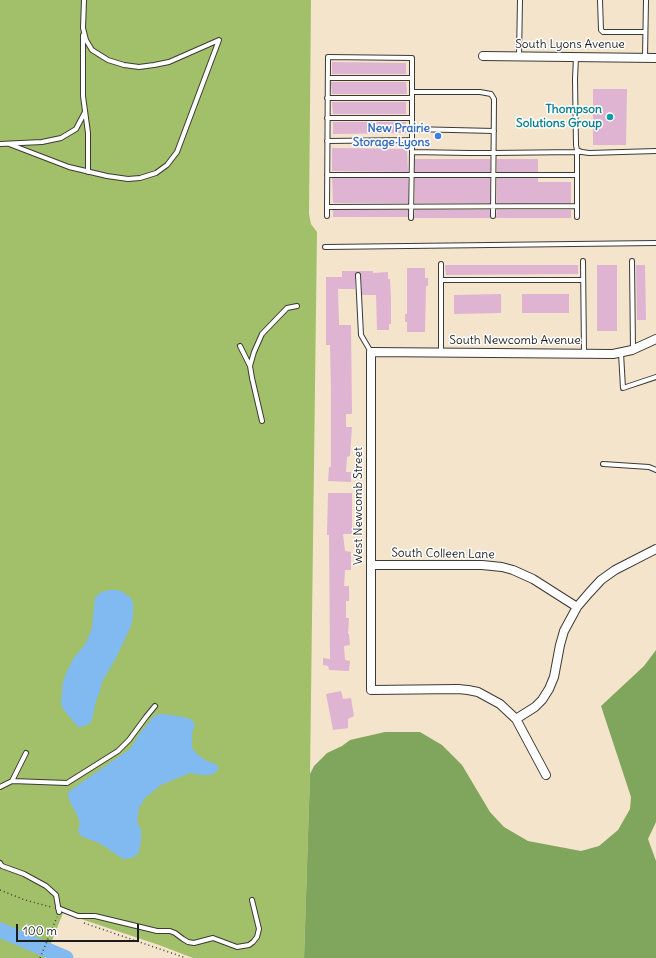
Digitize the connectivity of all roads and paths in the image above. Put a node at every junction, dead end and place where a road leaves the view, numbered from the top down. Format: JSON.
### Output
{"nodes":[{"id":1,"x":84,"y":0,"type":"edge"},
{"id":2,"x":520,"y":0,"type":"edge"},
{"id":3,"x":600,"y":0,"type":"edge"},
{"id":4,"x":646,"y":0,"type":"edge"},
{"id":5,"x":83,"y":28,"type":"junction"},
{"id":6,"x":646,"y":32,"type":"junction"},
{"id":7,"x":483,"y":56,"type":"dead end"},
{"id":8,"x":519,"y":56,"type":"junction"},
{"id":9,"x":576,"y":57,"type":"junction"},
{"id":10,"x":646,"y":57,"type":"junction"},
{"id":11,"x":656,"y":58,"type":"edge"},
{"id":12,"x":328,"y":78,"type":"junction"},
{"id":13,"x":412,"y":78,"type":"junction"},
{"id":14,"x":412,"y":92,"type":"junction"},
{"id":15,"x":327,"y":98,"type":"junction"},
{"id":16,"x":412,"y":98,"type":"junction"},
{"id":17,"x":85,"y":111,"type":"junction"},
{"id":18,"x":327,"y":118,"type":"junction"},
{"id":19,"x":412,"y":118,"type":"junction"},
{"id":20,"x":411,"y":129,"type":"junction"},
{"id":21,"x":494,"y":131,"type":"junction"},
{"id":22,"x":412,"y":140,"type":"junction"},
{"id":23,"x":327,"y":141,"type":"junction"},
{"id":24,"x":0,"y":144,"type":"edge"},
{"id":25,"x":9,"y":144,"type":"junction"},
{"id":26,"x":656,"y":151,"type":"edge"},
{"id":27,"x":412,"y":152,"type":"junction"},
{"id":28,"x":577,"y":152,"type":"junction"},
{"id":29,"x":582,"y":152,"type":"junction"},
{"id":30,"x":493,"y":153,"type":"junction"},
{"id":31,"x":88,"y":172,"type":"junction"},
{"id":32,"x":327,"y":175,"type":"junction"},
{"id":33,"x":412,"y":175,"type":"junction"},
{"id":34,"x":493,"y":175,"type":"junction"},
{"id":35,"x":577,"y":175,"type":"junction"},
{"id":36,"x":493,"y":206,"type":"junction"},
{"id":37,"x":577,"y":206,"type":"junction"},
{"id":38,"x":327,"y":207,"type":"junction"},
{"id":39,"x":411,"y":207,"type":"junction"},
{"id":40,"x":327,"y":216,"type":"dead end"},
{"id":41,"x":493,"y":216,"type":"dead end"},
{"id":42,"x":577,"y":217,"type":"dead end"},
{"id":43,"x":411,"y":218,"type":"dead end"},
{"id":44,"x":656,"y":243,"type":"edge"},
{"id":45,"x":325,"y":247,"type":"dead end"},
{"id":46,"x":583,"y":261,"type":"dead end"},
{"id":47,"x":632,"y":261,"type":"dead end"},
{"id":48,"x":441,"y":264,"type":"dead end"},
{"id":49,"x":358,"y":275,"type":"dead end"},
{"id":50,"x":441,"y":280,"type":"junction"},
{"id":51,"x":584,"y":280,"type":"junction"},
{"id":52,"x":297,"y":306,"type":"dead end"},
{"id":53,"x":656,"y":339,"type":"edge"},
{"id":54,"x":240,"y":346,"type":"dead end"},
{"id":55,"x":633,"y":350,"type":"junction"},
{"id":56,"x":371,"y":352,"type":"junction"},
{"id":57,"x":441,"y":352,"type":"junction"},
{"id":58,"x":584,"y":353,"type":"junction"},
{"id":59,"x":620,"y":353,"type":"junction"},
{"id":60,"x":250,"y":366,"type":"junction"},
{"id":61,"x":656,"y":377,"type":"edge"},
{"id":62,"x":262,"y":421,"type":"dead end"},
{"id":63,"x":603,"y":464,"type":"dead end"},
{"id":64,"x":656,"y":470,"type":"edge"},
{"id":65,"x":656,"y":549,"type":"edge"},
{"id":66,"x":371,"y":565,"type":"junction"},
{"id":67,"x":577,"y":606,"type":"junction"},
{"id":68,"x":155,"y":706,"type":"dead end"},
{"id":69,"x":516,"y":719,"type":"junction"},
{"id":70,"x":26,"y":753,"type":"dead end"},
{"id":71,"x":546,"y":775,"type":"dead end"},
{"id":72,"x":12,"y":782,"type":"junction"},
{"id":73,"x":0,"y":787,"type":"edge"},
{"id":74,"x":1,"y":865,"type":"edge"},
{"id":75,"x":0,"y":890,"type":"edge"},
{"id":76,"x":252,"y":900,"type":"dead end"},
{"id":77,"x":58,"y":910,"type":"junction"},
{"id":78,"x":78,"y":916,"type":"junction"},
{"id":79,"x":40,"y":958,"type":"edge"},
{"id":80,"x":186,"y":958,"type":"edge"}],
"edges":[{"from":1,"to":5,"type":"lane"},
{"from":2,"to":8,"type":"lane"},
{"from":3,"to":6,"type":"lane"},
{"from":4,"to":6,"type":"lane"},
{"from":5,"to":17,"type":"lane"},
{"from":5,"to":31,"type":"lane"},
{"from":6,"to":10,"type":"lane"},
{"from":7,"to":8,"type":"street","name":"South Lyons Avenue"},
{"from":8,"to":9,"type":"street","name":"South Lyons Avenue"},
{"from":9,"to":10,"type":"street","name":"South Lyons Avenue"},
{"from":9,"to":29,"type":"lane"},
{"from":10,"to":11,"type":"street","name":"South Lyons Avenue"},
{"from":12,"to":13,"type":"lane"},
{"from":12,"to":13,"type":"lane"},
{"from":12,"to":15,"type":"lane"},
{"from":13,"to":14,"type":"lane"},
{"from":14,"to":16,"type":"lane"},
{"from":14,"to":21,"type":"lane"},
{"from":15,"to":16,"type":"lane"},
{"from":15,"to":18,"type":"lane"},
{"from":16,"to":19,"type":"lane"},
{"from":17,"to":25,"type":"lane"},
{"from":17,"to":31,"type":"lane"},
{"from":18,"to":19,"type":"lane"},
{"from":18,"to":23,"type":"lane"},
{"from":19,"to":20,"type":"lane"},
{"from":20,"to":21,"type":"lane"},
{"from":20,"to":22,"type":"lane"},
{"from":21,"to":30,"type":"lane"},
{"from":22,"to":23,"type":"lane"},
{"from":22,"to":27,"type":"lane"},
{"from":23,"to":32,"type":"lane"},
{"from":24,"to":25,"type":"lane"},
{"from":25,"to":31,"type":"lane"},
{"from":26,"to":29,"type":"lane"},
{"from":27,"to":30,"type":"lane"},
{"from":27,"to":33,"type":"lane"},
{"from":28,"to":29,"type":"lane"},
{"from":28,"to":30,"type":"lane"},
{"from":28,"to":35,"type":"lane"},
{"from":30,"to":34,"type":"lane"},
{"from":32,"to":33,"type":"lane"},
{"from":32,"to":38,"type":"lane"},
{"from":33,"to":34,"type":"lane"},
{"from":33,"to":39,"type":"lane"},
{"from":34,"to":35,"type":"lane"},
{"from":34,"to":36,"type":"lane"},
{"from":35,"to":37,"type":"lane"},
{"from":36,"to":37,"type":"lane"},
{"from":36,"to":39,"type":"lane"},
{"from":36,"to":41,"type":"lane"},
{"from":37,"to":42,"type":"lane"},
{"from":38,"to":39,"type":"lane"},
{"from":38,"to":40,"type":"lane"},
{"from":39,"to":43,"type":"lane"},
{"from":44,"to":45,"type":"lane"},
{"from":46,"to":51,"type":"lane"},
{"from":47,"to":55,"type":"lane"},
{"from":48,"to":50,"type":"lane"},
{"from":49,"to":56,"type":"lane"},
{"from":50,"to":51,"type":"lane"},
{"from":50,"to":57,"type":"lane"},
{"from":51,"to":58,"type":"lane"},
{"from":52,"to":60,"type":"lane"},
{"from":53,"to":55,"type":"street","name":"South Newcomb Avenue"},
{"from":54,"to":60,"type":"lane"},
{"from":55,"to":59,"type":"street","name":"South Newcomb Avenue"},
{"from":56,"to":57,"type":"street","name":"South Newcomb Avenue"},
{"from":56,"to":66,"type":"street","name":"West Newcomb Street"},
{"from":57,"to":58,"type":"street","name":"South Newcomb Avenue"},
{"from":58,"to":59,"type":"street","name":"South Newcomb Avenue"},
{"from":59,"to":61,"type":"lane"},
{"from":60,"to":62,"type":"lane"},
{"from":63,"to":64,"type":"lane"},
{"from":65,"to":67,"type":"street"},
{"from":66,"to":67,"type":"street","name":"South Colleen Lane"},
{"from":66,"to":69,"type":"street","name":"West Newcomb Street"},
{"from":67,"to":69,"type":"street"},
{"from":68,"to":72,"type":"lane"},
{"from":69,"to":71,"type":"street"},
{"from":70,"to":72,"type":"lane"},
{"from":72,"to":73,"type":"lane"},
{"from":74,"to":77,"type":"lane"},
{"from":75,"to":77,"type":"path"},
{"from":76,"to":78,"type":"lane"},
{"from":77,"to":78,"type":"lane"},
{"from":77,"to":79,"type":"path"},
{"from":78,"to":80,"type":"path"}]}
